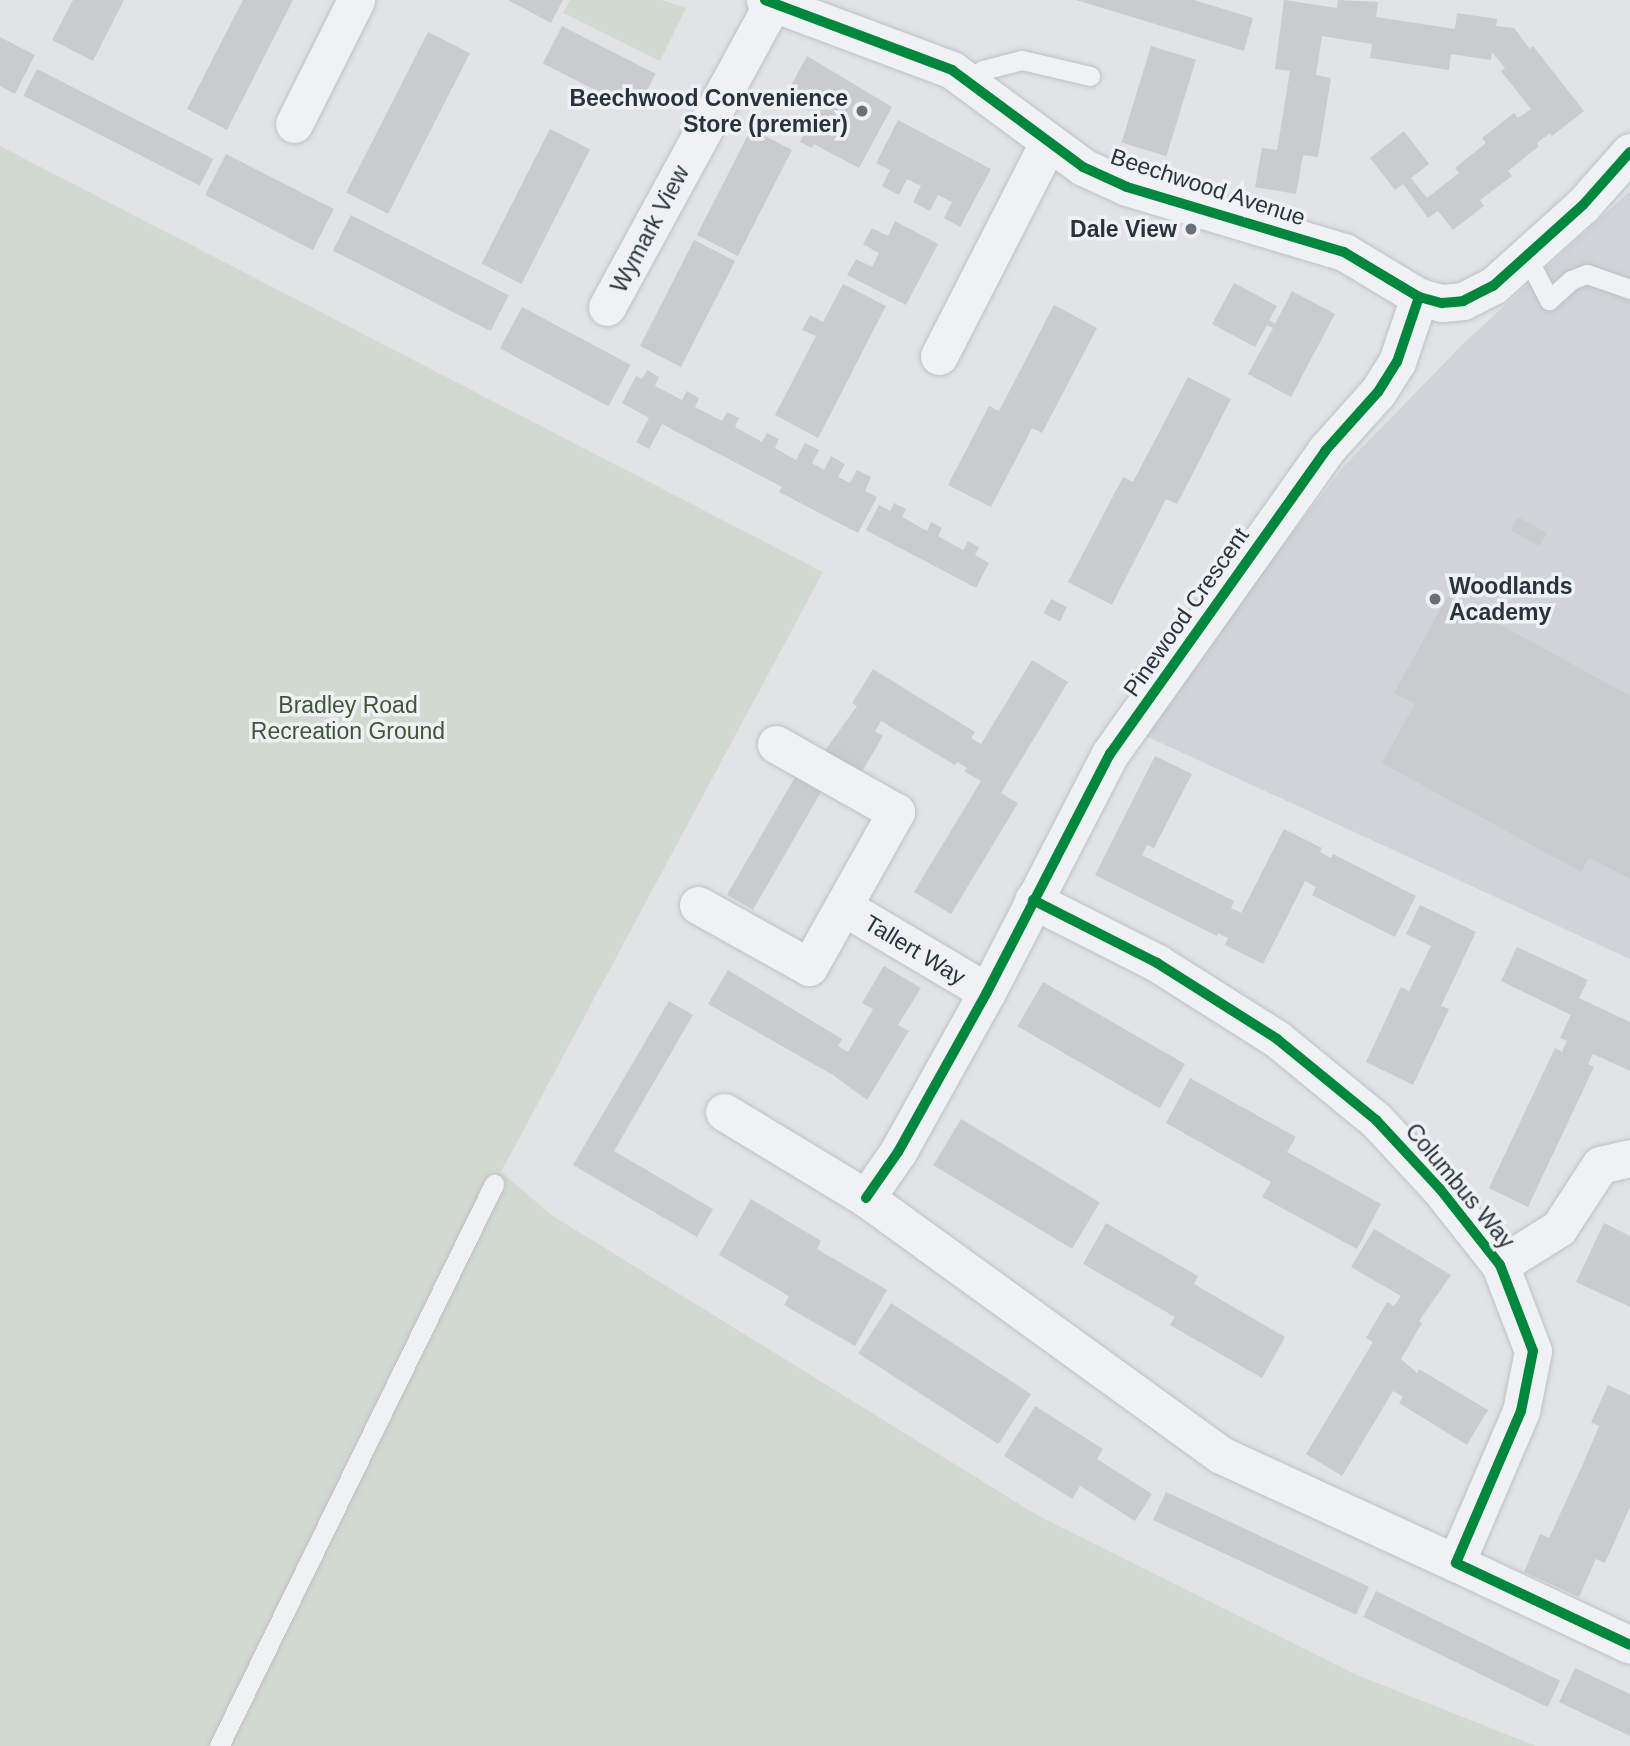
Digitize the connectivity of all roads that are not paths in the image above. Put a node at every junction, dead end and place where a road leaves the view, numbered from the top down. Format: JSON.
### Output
{"nodes":[{"id":1,"x":356,"y":0,"type":"edge"},
{"id":2,"x":769,"y":1,"type":"edge"},
{"id":3,"x":1090,"y":76,"type":"dead end"},
{"id":4,"x":969,"y":80,"type":"junction"},
{"id":5,"x":294,"y":124,"type":"dead end"},
{"id":6,"x":1048,"y":143,"type":"junction"},
{"id":7,"x":1630,"y":152,"type":"edge"},
{"id":8,"x":1525,"y":253,"type":"junction"},
{"id":9,"x":1630,"y":289,"type":"edge"},
{"id":10,"x":1419,"y":297,"type":"junction"},
{"id":11,"x":607,"y":307,"type":"dead end"},
{"id":12,"x":939,"y":356,"type":"dead end"},
{"id":13,"x":776,"y":744,"type":"dead end"},
{"id":14,"x":1034,"y":900,"type":"junction"},
{"id":15,"x":698,"y":905,"type":"dead end"},
{"id":16,"x":844,"y":907,"type":"junction"},
{"id":17,"x":987,"y":992,"type":"junction"},
{"id":18,"x":724,"y":1112,"type":"dead end"},
{"id":19,"x":1630,"y":1158,"type":"edge"},
{"id":20,"x":494,"y":1184,"type":"dead end"},
{"id":21,"x":866,"y":1199,"type":"junction"},
{"id":22,"x":1500,"y":1265,"type":"junction"},
{"id":23,"x":1456,"y":1563,"type":"junction"},
{"id":24,"x":1630,"y":1645,"type":"edge"},
{"id":25,"x":219,"y":1746,"type":"edge"}],
"edges":[{"from":1,"to":5,"type":"street"},
{"from":2,"to":4,"type":"street","name":"Beechwood Avenue"},
{"from":2,"to":11,"type":"street","name":"Wymark View"},
{"from":3,"to":4,"type":"lane"},
{"from":4,"to":6,"type":"street","name":"Beechwood Avenue"},
{"from":6,"to":10,"type":"street","name":"Beechwood Avenue"},
{"from":6,"to":12,"type":"street"},
{"from":7,"to":8,"type":"street"},
{"from":8,"to":9,"type":"lane"},
{"from":8,"to":10,"type":"street"},
{"from":10,"to":14,"type":"street","name":"Pinewood Crescent"},
{"from":13,"to":16,"type":"street","name":"Tallert Way"},
{"from":14,"to":17,"type":"street","name":"Pinewood Crescent"},
{"from":14,"to":22,"type":"street","name":"Columbus Way"},
{"from":15,"to":16,"type":"street","name":"Tallert Way"},
{"from":16,"to":17,"type":"street","name":"Tallert Way"},
{"from":17,"to":21,"type":"street","name":"Pinewood Crescent"},
{"from":18,"to":21,"type":"street"},
{"from":19,"to":22,"type":"street"},
{"from":20,"to":25,"type":"lane"},
{"from":21,"to":23,"type":"street"},
{"from":22,"to":23,"type":"street","name":"Columbus Way"},
{"from":23,"to":24,"type":"street"}]}
